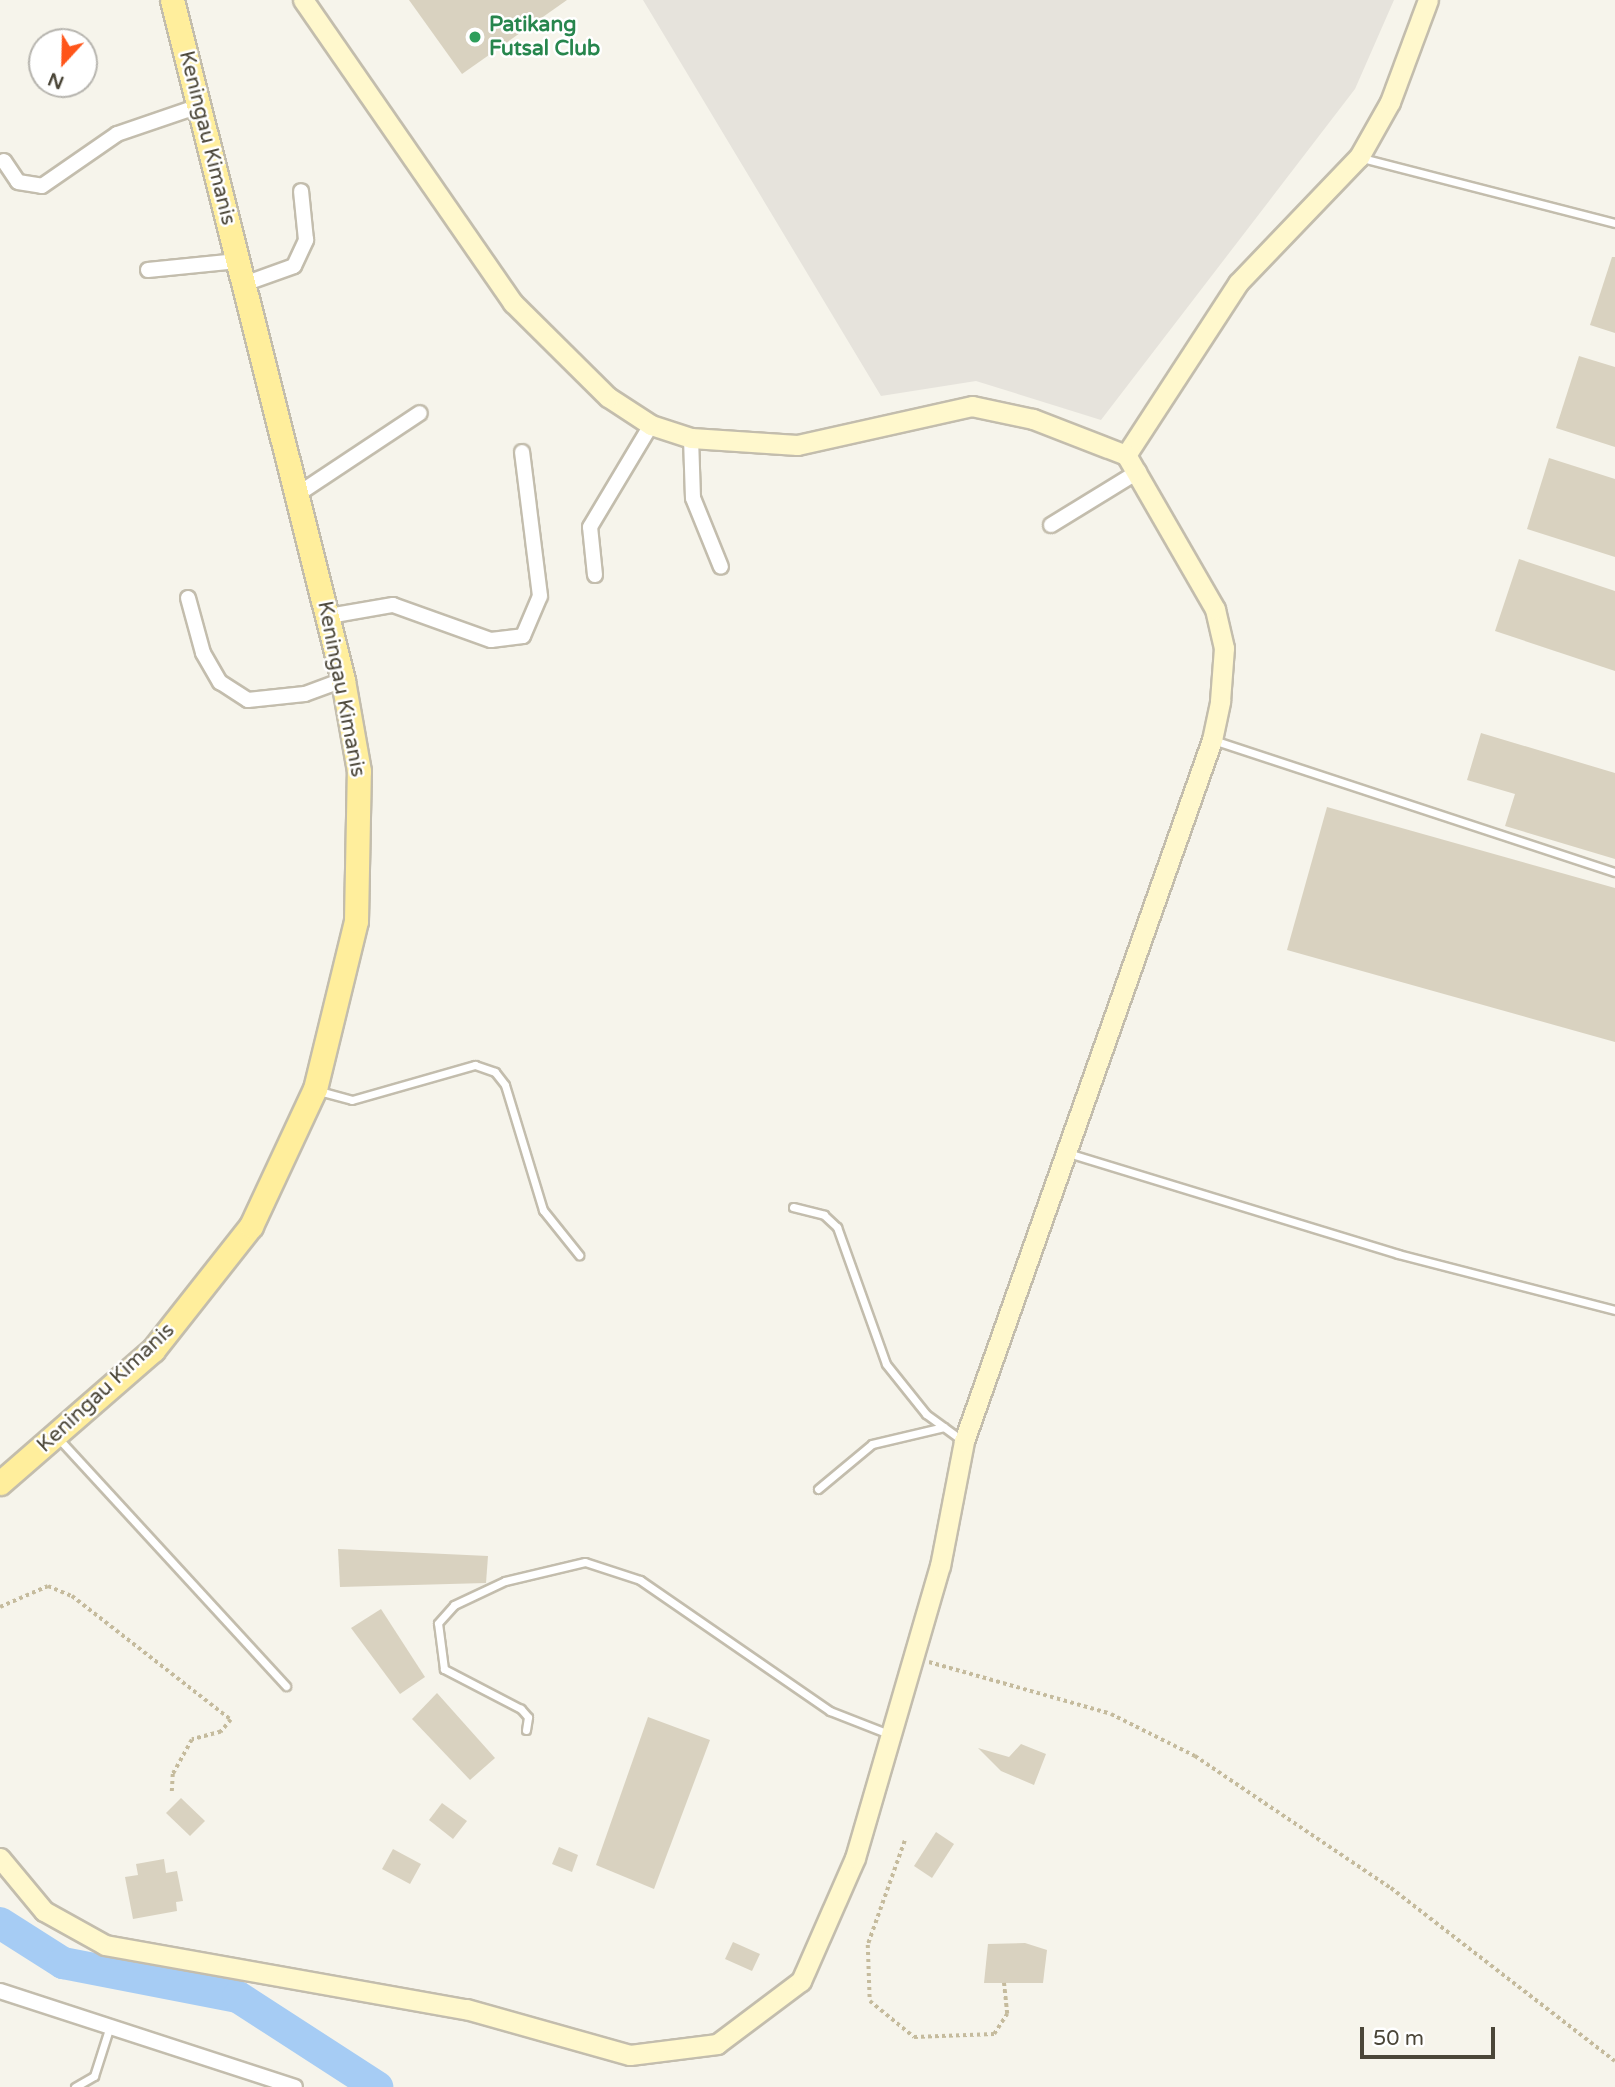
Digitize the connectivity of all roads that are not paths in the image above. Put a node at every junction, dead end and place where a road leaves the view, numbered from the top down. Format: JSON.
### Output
{"nodes":[{"id":1,"x":172,"y":0,"type":"edge"},
{"id":2,"x":303,"y":0,"type":"edge"},
{"id":3,"x":1428,"y":0,"type":"edge"},
{"id":4,"x":199,"y":106,"type":"junction"},
{"id":5,"x":1359,"y":157,"type":"junction"},
{"id":6,"x":4,"y":161,"type":"dead end"},
{"id":7,"x":301,"y":191,"type":"dead end"},
{"id":8,"x":1615,"y":223,"type":"edge"},
{"id":9,"x":238,"y":261,"type":"junction"},
{"id":10,"x":148,"y":270,"type":"dead end"},
{"id":11,"x":244,"y":285,"type":"junction"},
{"id":12,"x":420,"y":413,"type":"dead end"},
{"id":13,"x":652,"y":425,"type":"junction"},
{"id":14,"x":691,"y":438,"type":"junction"},
{"id":15,"x":522,"y":452,"type":"dead end"},
{"id":16,"x":1126,"y":455,"type":"junction"},
{"id":17,"x":1139,"y":471,"type":"junction"},
{"id":18,"x":298,"y":494,"type":"junction"},
{"id":19,"x":1051,"y":525,"type":"dead end"},
{"id":20,"x":721,"y":567,"type":"dead end"},
{"id":21,"x":595,"y":575,"type":"dead end"},
{"id":22,"x":188,"y":598,"type":"dead end"},
{"id":23,"x":329,"y":616,"type":"junction"},
{"id":24,"x":343,"y":680,"type":"junction"},
{"id":25,"x":1212,"y":740,"type":"junction"},
{"id":26,"x":1615,"y":872,"type":"edge"},
{"id":27,"x":315,"y":1090,"type":"junction"},
{"id":28,"x":1064,"y":1152,"type":"junction"},
{"id":29,"x":793,"y":1207,"type":"dead end"},
{"id":30,"x":579,"y":1255,"type":"dead end"},
{"id":31,"x":1615,"y":1310,"type":"edge"},
{"id":32,"x":944,"y":1427,"type":"junction"},
{"id":33,"x":58,"y":1437,"type":"junction"},
{"id":34,"x":964,"y":1441,"type":"junction"},
{"id":35,"x":0,"y":1483,"type":"edge"},
{"id":36,"x":818,"y":1489,"type":"dead end"},
{"id":37,"x":286,"y":1686,"type":"dead end"},
{"id":38,"x":526,"y":1730,"type":"dead end"},
{"id":39,"x":890,"y":1735,"type":"junction"},
{"id":40,"x":0,"y":1858,"type":"edge"},
{"id":41,"x":0,"y":1991,"type":"edge"},
{"id":42,"x":111,"y":2025,"type":"junction"},
{"id":43,"x":75,"y":2087,"type":"edge"},
{"id":44,"x":295,"y":2087,"type":"edge"}],
"edges":[{"from":1,"to":4,"type":"main road","name":"Keningau Kimanis"},
{"from":2,"to":13,"type":"street"},
{"from":3,"to":5,"type":"street"},
{"from":4,"to":6,"type":"street"},
{"from":4,"to":9,"type":"main road","name":"Keningau Kimanis"},
{"from":5,"to":8,"type":"lane"},
{"from":5,"to":16,"type":"street"},
{"from":7,"to":11,"type":"street"},
{"from":9,"to":10,"type":"street"},
{"from":9,"to":11,"type":"main road","name":"Keningau Kimanis"},
{"from":11,"to":18,"type":"main road","name":"Keningau Kimanis"},
{"from":12,"to":18,"type":"street"},
{"from":13,"to":14,"type":"street"},
{"from":13,"to":21,"type":"street"},
{"from":14,"to":16,"type":"street"},
{"from":14,"to":20,"type":"street"},
{"from":15,"to":23,"type":"street"},
{"from":16,"to":17,"type":"street"},
{"from":17,"to":19,"type":"street"},
{"from":17,"to":25,"type":"street"},
{"from":18,"to":23,"type":"main road","name":"Keningau Kimanis"},
{"from":22,"to":24,"type":"street"},
{"from":23,"to":24,"type":"main road","name":"Keningau Kimanis"},
{"from":24,"to":27,"type":"main road","name":"Keningau Kimanis"},
{"from":25,"to":26,"type":"lane"},
{"from":25,"to":28,"type":"street"},
{"from":27,"to":30,"type":"lane"},
{"from":27,"to":33,"type":"main road","name":"Keningau Kimanis"},
{"from":28,"to":31,"type":"lane"},
{"from":28,"to":34,"type":"street"},
{"from":29,"to":32,"type":"lane"},
{"from":32,"to":34,"type":"lane"},
{"from":32,"to":36,"type":"lane"},
{"from":33,"to":35,"type":"main road","name":"Keningau Kimanis"},
{"from":33,"to":37,"type":"lane"},
{"from":34,"to":39,"type":"street"},
{"from":38,"to":39,"type":"lane"},
{"from":39,"to":40,"type":"street"},
{"from":41,"to":42,"type":"street"},
{"from":42,"to":43,"type":"lane"},
{"from":42,"to":44,"type":"street"}]}
